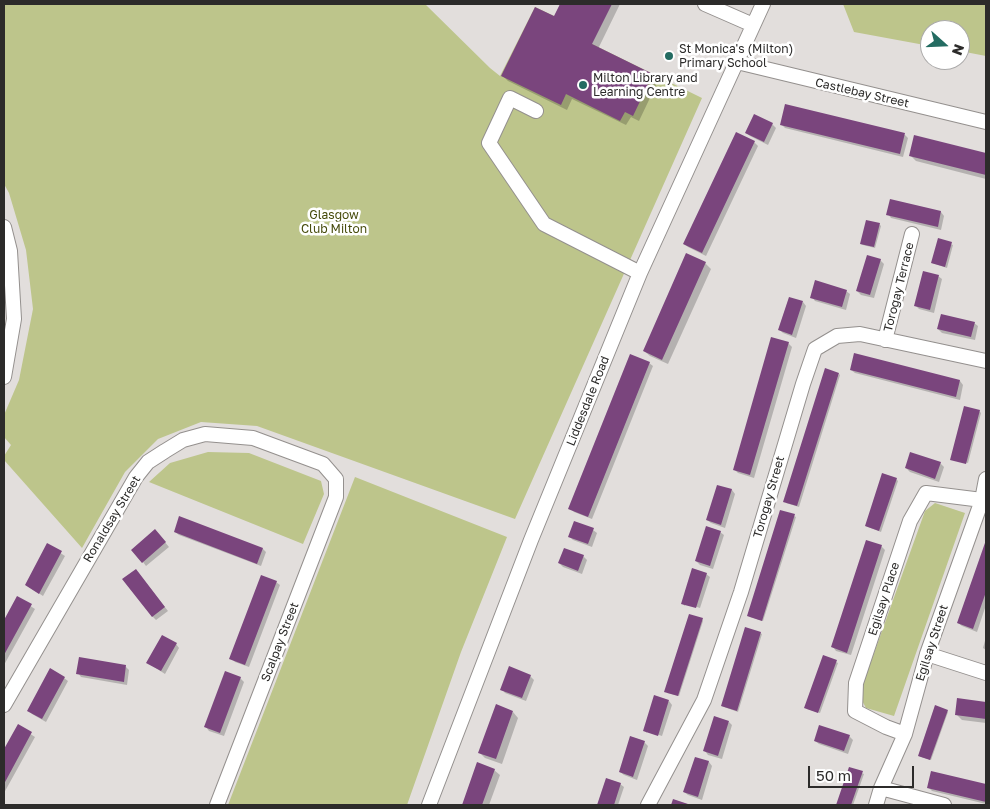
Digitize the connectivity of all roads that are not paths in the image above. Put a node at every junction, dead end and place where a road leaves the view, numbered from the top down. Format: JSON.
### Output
{"nodes":[{"id":1,"x":705,"y":4,"type":"edge"},
{"id":2,"x":763,"y":4,"type":"edge"},
{"id":3,"x":754,"y":25,"type":"junction"},
{"id":4,"x":737,"y":62,"type":"junction"},
{"id":5,"x":536,"y":111,"type":"dead end"},
{"id":6,"x":986,"y":122,"type":"edge"},
{"id":7,"x":4,"y":227,"type":"edge"},
{"id":8,"x":912,"y":234,"type":"dead end"},
{"id":9,"x":640,"y":273,"type":"junction"},
{"id":10,"x":885,"y":340,"type":"junction"},
{"id":11,"x":986,"y":361,"type":"edge"},
{"id":12,"x":4,"y":377,"type":"edge"},
{"id":13,"x":336,"y":478,"type":"joint"},
{"id":14,"x":986,"y":479,"type":"edge"},
{"id":15,"x":982,"y":500,"type":"junction"},
{"id":16,"x":927,"y":654,"type":"junction"},
{"id":17,"x":986,"y":673,"type":"edge"},
{"id":18,"x":4,"y":705,"type":"edge"},
{"id":19,"x":905,"y":734,"type":"junction"},
{"id":20,"x":882,"y":788,"type":"junction"},
{"id":21,"x":217,"y":805,"type":"edge"},
{"id":22,"x":429,"y":805,"type":"edge"},
{"id":23,"x":648,"y":805,"type":"edge"},
{"id":24,"x":876,"y":805,"type":"edge"},
{"id":25,"x":944,"y":805,"type":"edge"}],
"edges":[{"from":1,"to":3,"type":"street"},
{"from":2,"to":3,"type":"street","name":"Liddesdale Road"},
{"from":3,"to":4,"type":"street","name":"Liddesdale Road"},
{"from":4,"to":6,"type":"street","name":"Castlebay Street"},
{"from":4,"to":9,"type":"street","name":"Liddesdale Road"},
{"from":5,"to":9,"type":"street"},
{"from":7,"to":12,"type":"street"},
{"from":8,"to":10,"type":"street","name":"Torogay Terrace"},
{"from":9,"to":22,"type":"street","name":"Liddesdale Road"},
{"from":10,"to":11,"type":"street","name":"Torogay Street"},
{"from":10,"to":23,"type":"street","name":"Torogay Street"},
{"from":13,"to":18,"type":"street","name":"Ronaldsay Street"},
{"from":13,"to":21,"type":"street","name":"Scalpay Street"},
{"from":14,"to":15,"type":"street","name":"Egilsay Street"},
{"from":15,"to":16,"type":"street","name":"Egilsay Street"},
{"from":15,"to":19,"type":"street","name":"Egilsay Place"},
{"from":16,"to":17,"type":"street"},
{"from":16,"to":19,"type":"street","name":"Egilsay Street"},
{"from":19,"to":20,"type":"street","name":"Egilsay Street"},
{"from":20,"to":24,"type":"street","name":"Egilsay Street"},
{"from":20,"to":25,"type":"street"}]}
